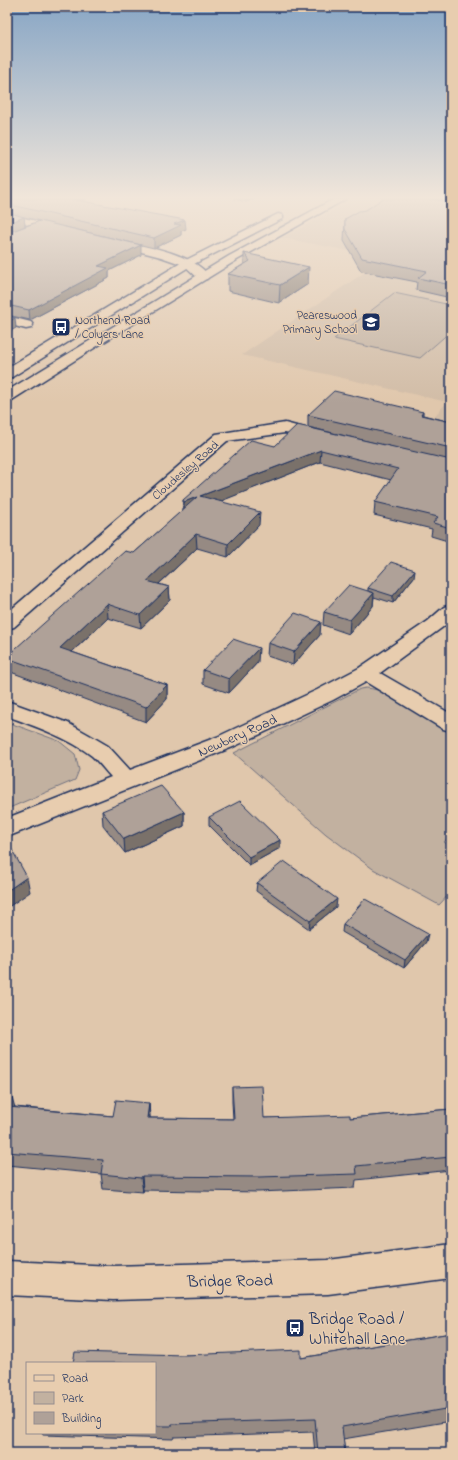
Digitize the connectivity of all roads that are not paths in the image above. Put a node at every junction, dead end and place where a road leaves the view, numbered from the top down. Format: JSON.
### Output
{"nodes":[{"id":1,"x":181,"y":267,"type":"edge"},
{"id":2,"x":193,"y":267,"type":"edge"},
{"id":3,"x":219,"y":267,"type":"edge"},
{"id":4,"x":203,"y":276,"type":"junction"},
{"id":5,"x":7,"y":320,"type":"edge"},
{"id":6,"x":26,"y":325,"type":"dead end"},
{"id":7,"x":7,"y":374,"type":"edge"},
{"id":8,"x":7,"y":397,"type":"edge"},
{"id":9,"x":338,"y":440,"type":"edge"},
{"id":10,"x":451,"y":611,"type":"edge"},
{"id":11,"x":7,"y":623,"type":"edge"},
{"id":12,"x":366,"y":673,"type":"junction"},
{"id":13,"x":7,"y":708,"type":"edge"},
{"id":14,"x":451,"y":724,"type":"edge"},
{"id":15,"x":126,"y":780,"type":"junction"},
{"id":16,"x":7,"y":828,"type":"edge"},
{"id":17,"x":451,"y":1260,"type":"edge"},
{"id":18,"x":7,"y":1278,"type":"edge"}],
"edges":[{"from":1,"to":7,"type":"street"},
{"from":2,"to":4,"type":"street"},
{"from":3,"to":4,"type":"street"},
{"from":4,"to":8,"type":"street"},
{"from":5,"to":6,"type":"street"},
{"from":9,"to":11,"type":"street","name":"Cloudesley Road"},
{"from":10,"to":12,"type":"street","name":"Newbery Road"},
{"from":12,"to":14,"type":"street"},
{"from":12,"to":15,"type":"street","name":"Newbery Road"},
{"from":13,"to":15,"type":"street"},
{"from":15,"to":16,"type":"street","name":"Newbery Road"},
{"from":17,"to":18,"type":"street","name":"Bridge Road"}]}
